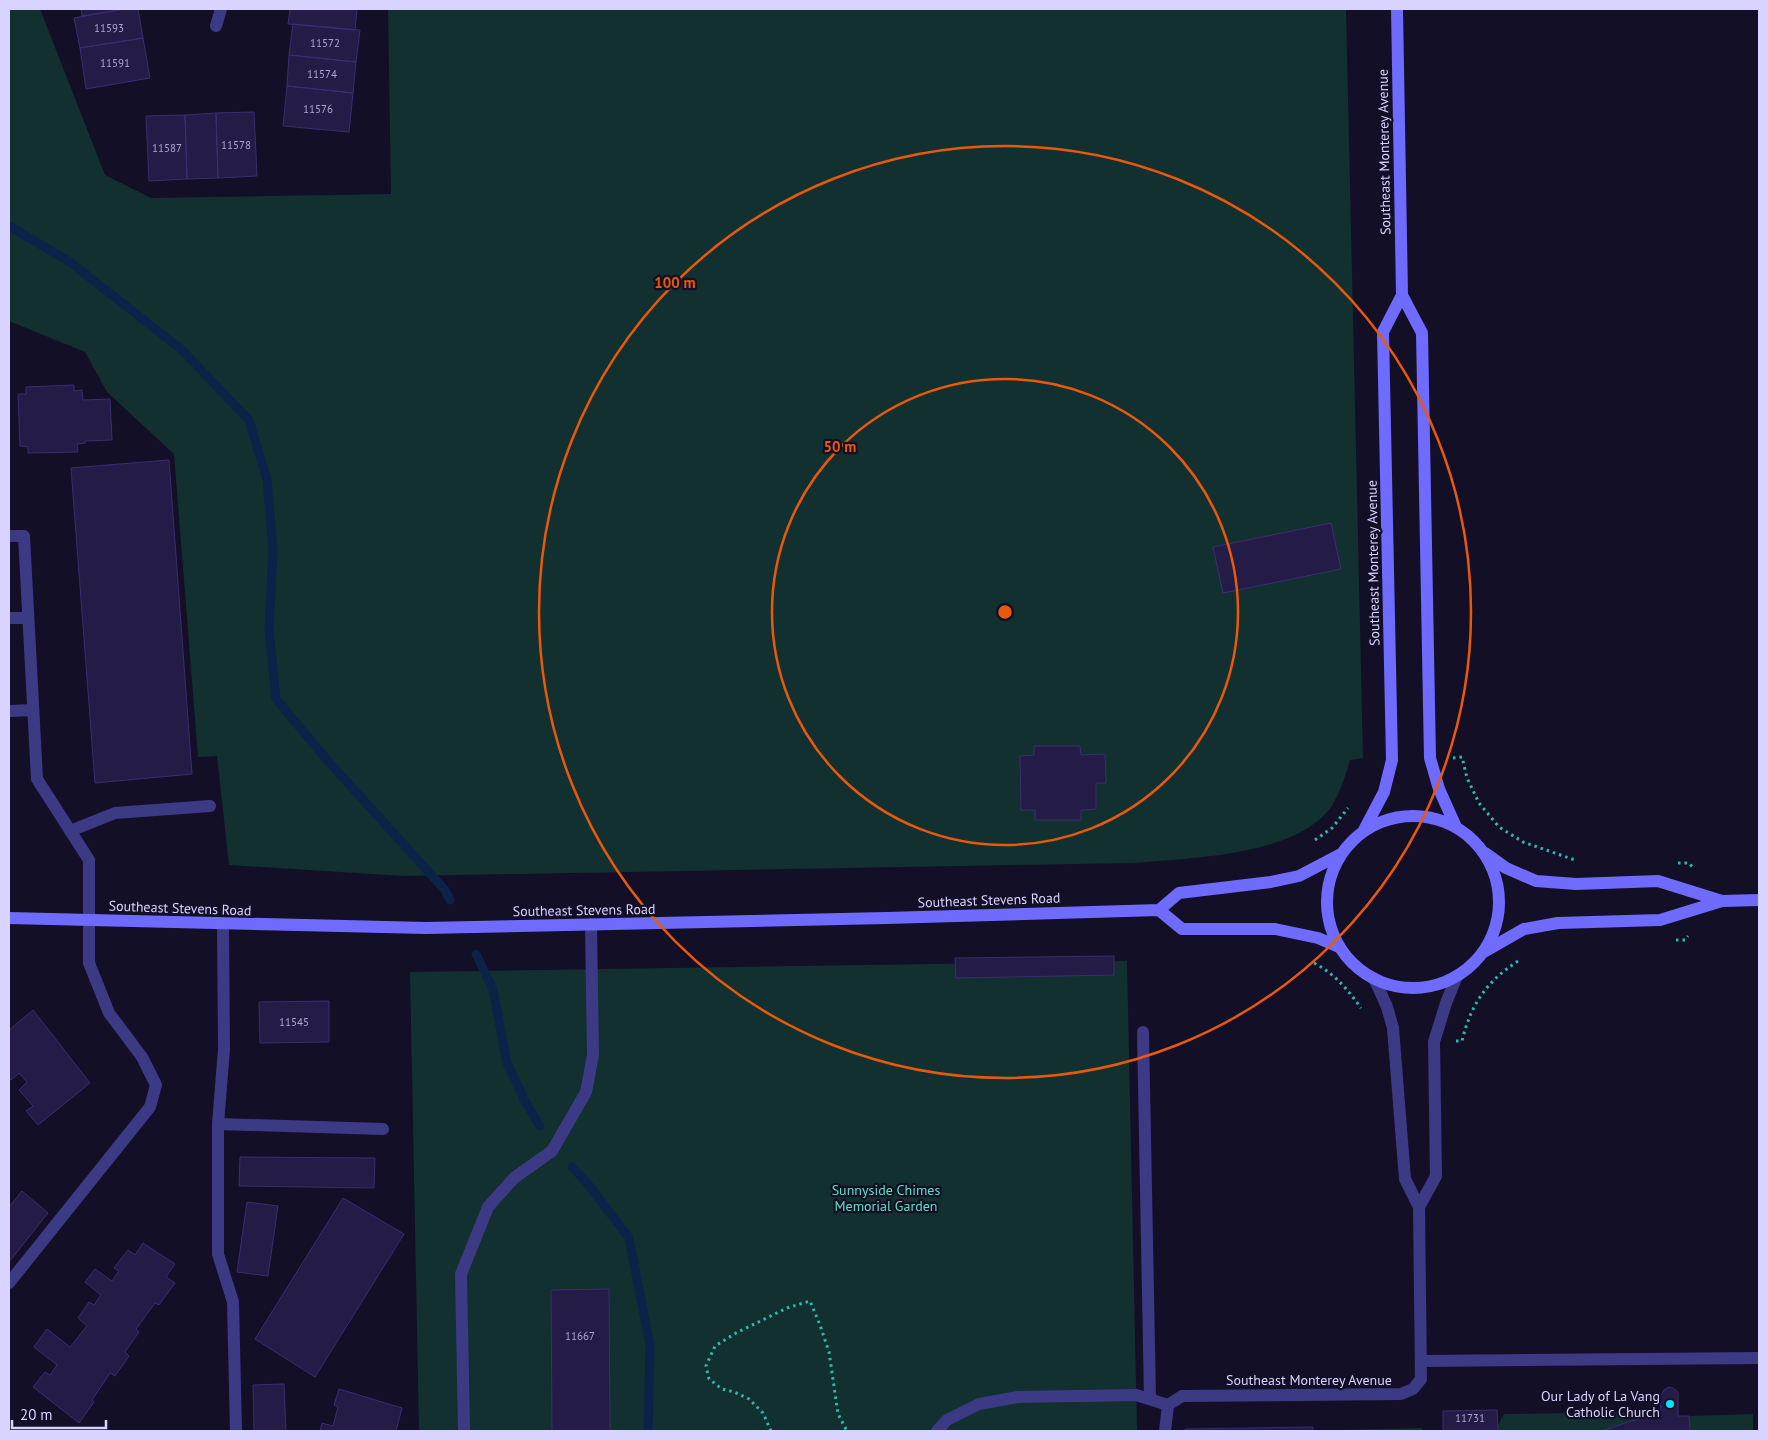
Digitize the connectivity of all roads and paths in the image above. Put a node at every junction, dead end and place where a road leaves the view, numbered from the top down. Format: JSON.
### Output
{"nodes":[{"id":1,"x":221,"y":9,"type":"edge"},
{"id":2,"x":1397,"y":9,"type":"edge"},
{"id":3,"x":216,"y":26,"type":"dead end"},
{"id":4,"x":1402,"y":295,"type":"junction"},
{"id":5,"x":9,"y":536,"type":"edge"},
{"id":6,"x":9,"y":618,"type":"edge"},
{"id":7,"x":28,"y":618,"type":"junction"},
{"id":8,"x":33,"y":710,"type":"junction"},
{"id":9,"x":9,"y":711,"type":"edge"},
{"id":10,"x":1462,"y":757,"type":"dead end"},
{"id":11,"x":1350,"y":805,"type":"dead end"},
{"id":12,"x":210,"y":806,"type":"dead end"},
{"id":13,"x":1456,"y":827,"type":"junction"},
{"id":14,"x":1364,"y":830,"type":"junction"},
{"id":15,"x":70,"y":831,"type":"junction"},
{"id":16,"x":1309,"y":845,"type":"dead end"},
{"id":17,"x":1484,"y":852,"type":"junction"},
{"id":18,"x":1342,"y":854,"type":"junction"},
{"id":19,"x":1578,"y":861,"type":"dead end"},
{"id":20,"x":1670,"y":863,"type":"dead end"},
{"id":21,"x":1759,"y":900,"type":"edge"},
{"id":22,"x":1722,"y":901,"type":"junction"},
{"id":23,"x":1159,"y":910,"type":"junction"},
{"id":24,"x":9,"y":918,"type":"edge"},
{"id":25,"x":88,"y":920,"type":"junction"},
{"id":26,"x":223,"y":924,"type":"junction"},
{"id":27,"x":591,"y":924,"type":"junction"},
{"id":28,"x":1691,"y":933,"type":"dead end"},
{"id":29,"x":1675,"y":940,"type":"dead end"},
{"id":30,"x":1340,"y":947,"type":"junction"},
{"id":31,"x":1482,"y":953,"type":"junction"},
{"id":32,"x":1524,"y":957,"type":"dead end"},
{"id":33,"x":1309,"y":961,"type":"dead end"},
{"id":34,"x":1457,"y":976,"type":"junction"},
{"id":35,"x":1374,"y":978,"type":"junction"},
{"id":36,"x":1363,"y":1014,"type":"dead end"},
{"id":37,"x":1143,"y":1032,"type":"dead end"},
{"id":38,"x":1462,"y":1041,"type":"dead end"},
{"id":39,"x":218,"y":1124,"type":"junction"},
{"id":40,"x":383,"y":1129,"type":"dead end"},
{"id":41,"x":1419,"y":1207,"type":"junction"},
{"id":42,"x":9,"y":1283,"type":"edge"},
{"id":43,"x":1759,"y":1358,"type":"edge"},
{"id":44,"x":1421,"y":1362,"type":"junction"},
{"id":45,"x":1150,"y":1399,"type":"junction"},
{"id":46,"x":1168,"y":1405,"type":"junction"},
{"id":47,"x":236,"y":1431,"type":"edge"},
{"id":48,"x":464,"y":1431,"type":"edge"},
{"id":49,"x":771,"y":1431,"type":"edge"},
{"id":50,"x":847,"y":1431,"type":"edge"},
{"id":51,"x":937,"y":1431,"type":"edge"},
{"id":52,"x":1165,"y":1431,"type":"edge"}],
"edges":[{"from":1,"to":3,"type":"street"},
{"from":2,"to":4,"type":"street","name":"Southeast Monterey Avenue"},
{"from":4,"to":13,"type":"street","name":"Southeast Monterey Avenue"},
{"from":4,"to":14,"type":"street","name":"Southeast Monterey Avenue"},
{"from":5,"to":7,"type":"street"},
{"from":6,"to":7,"type":"street"},
{"from":7,"to":8,"type":"street"},
{"from":8,"to":9,"type":"street"},
{"from":8,"to":15,"type":"street"},
{"from":10,"to":19,"type":"path"},
{"from":11,"to":16,"type":"path"},
{"from":12,"to":15,"type":"street"},
{"from":13,"to":14,"type":"street"},
{"from":13,"to":17,"type":"street"},
{"from":14,"to":18,"type":"street"},
{"from":15,"to":25,"type":"street"},
{"from":17,"to":22,"type":"street"},
{"from":17,"to":31,"type":"street"},
{"from":18,"to":23,"type":"street"},
{"from":18,"to":30,"type":"street"},
{"from":20,"to":22,"type":"path"},
{"from":21,"to":22,"type":"street"},
{"from":22,"to":31,"type":"street"},
{"from":23,"to":27,"type":"street","name":"Southeast Stevens Road"},
{"from":23,"to":30,"type":"street"},
{"from":24,"to":25,"type":"street","name":"Southeast Stevens Road"},
{"from":25,"to":26,"type":"street","name":"Southeast Stevens Road"},
{"from":25,"to":42,"type":"street"},
{"from":26,"to":27,"type":"street","name":"Southeast Stevens Road"},
{"from":26,"to":39,"type":"street"},
{"from":27,"to":48,"type":"street"},
{"from":28,"to":29,"type":"path"},
{"from":30,"to":35,"type":"street"},
{"from":31,"to":34,"type":"street"},
{"from":32,"to":38,"type":"path"},
{"from":33,"to":36,"type":"path"},
{"from":34,"to":35,"type":"street"},
{"from":34,"to":41,"type":"street","name":"Southeast Monterey Avenue"},
{"from":35,"to":41,"type":"street","name":"Southeast Monterey Avenue"},
{"from":37,"to":45,"type":"street"},
{"from":39,"to":40,"type":"street"},
{"from":39,"to":47,"type":"street"},
{"from":41,"to":44,"type":"street","name":"Southeast Monterey Avenue"},
{"from":43,"to":44,"type":"street"},
{"from":44,"to":46,"type":"street","name":"Southeast Monterey Avenue"},
{"from":45,"to":46,"type":"street"},
{"from":45,"to":51,"type":"street"},
{"from":46,"to":52,"type":"street"},
{"from":49,"to":50,"type":"path"}]}
